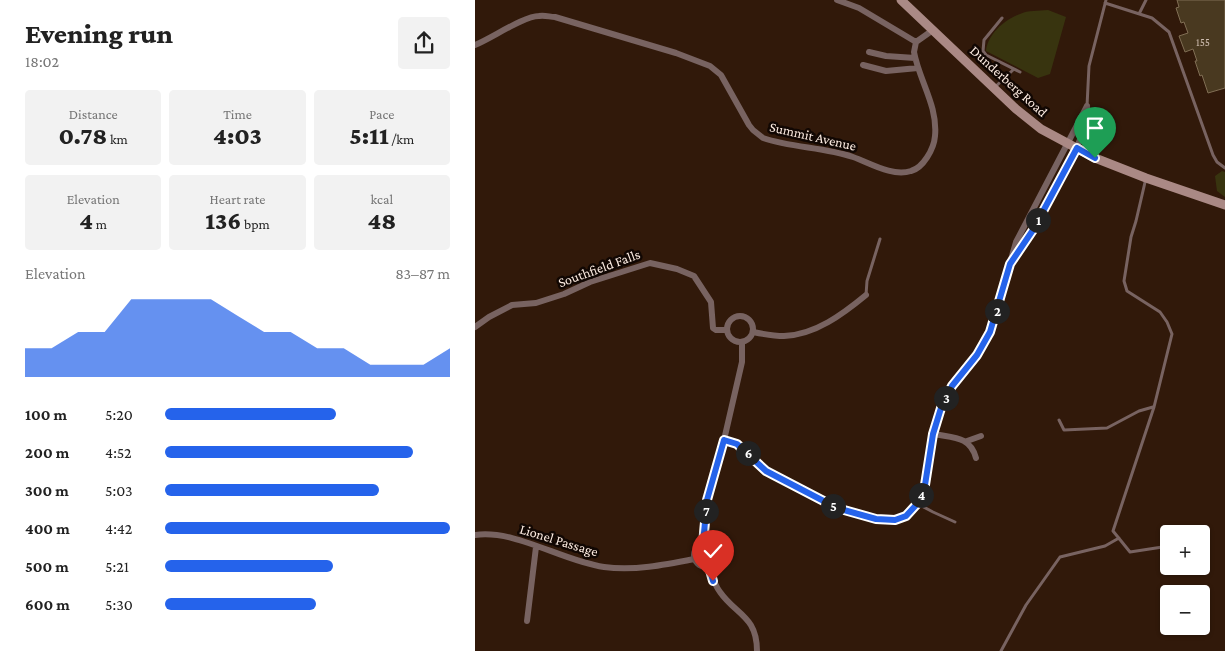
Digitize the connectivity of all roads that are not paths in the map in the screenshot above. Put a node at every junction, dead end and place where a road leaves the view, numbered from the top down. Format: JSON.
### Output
{"nodes":[{"id":1,"x":837,"y":0,"type":"edge"},
{"id":2,"x":901,"y":0,"type":"edge"},
{"id":3,"x":1146,"y":0,"type":"edge"},
{"id":4,"x":1105,"y":2,"type":"edge"},
{"id":5,"x":1139,"y":14,"type":"junction"},
{"id":6,"x":1002,"y":18,"type":"dead end"},
{"id":7,"x":933,"y":30,"type":"junction"},
{"id":8,"x":916,"y":42,"type":"junction"},
{"id":9,"x":475,"y":45,"type":"edge"},
{"id":10,"x":869,"y":52,"type":"dead end"},
{"id":11,"x":915,"y":58,"type":"junction"},
{"id":12,"x":863,"y":65,"type":"dead end"},
{"id":13,"x":918,"y":68,"type":"junction"},
{"id":14,"x":1013,"y":69,"type":"junction"},
{"id":15,"x":1020,"y":72,"type":"dead end"},
{"id":16,"x":994,"y":89,"type":"junction"},
{"id":17,"x":1087,"y":106,"type":"joint"},
{"id":18,"x":1073,"y":146,"type":"junction"},
{"id":19,"x":1225,"y":168,"type":"edge"},
{"id":20,"x":1145,"y":178,"type":"junction"},
{"id":21,"x":1044,"y":187,"type":"junction"},
{"id":22,"x":1053,"y":193,"type":"junction"},
{"id":23,"x":1225,"y":205,"type":"edge"},
{"id":24,"x":1024,"y":226,"type":"junction"},
{"id":25,"x":1032,"y":231,"type":"junction"},
{"id":26,"x":880,"y":239,"type":"dead end"},
{"id":27,"x":1010,"y":264,"type":"junction"},
{"id":28,"x":866,"y":295,"type":"joint"},
{"id":29,"x":475,"y":328,"type":"edge"},
{"id":30,"x":727,"y":330,"type":"junction"},
{"id":31,"x":753,"y":332,"type":"junction"},
{"id":32,"x":742,"y":342,"type":"junction"},
{"id":33,"x":1154,"y":407,"type":"junction"},
{"id":34,"x":1059,"y":420,"type":"dead end"},
{"id":35,"x":933,"y":434,"type":"junction"},
{"id":36,"x":981,"y":436,"type":"dead end"},
{"id":37,"x":724,"y":440,"type":"junction"},
{"id":38,"x":967,"y":441,"type":"junction"},
{"id":39,"x":976,"y":458,"type":"dead end"},
{"id":40,"x":917,"y":504,"type":"junction"},
{"id":41,"x":955,"y":522,"type":"dead end"},
{"id":42,"x":475,"y":535,"type":"edge"},
{"id":43,"x":1119,"y":538,"type":"junction"},
{"id":44,"x":703,"y":544,"type":"junction"},
{"id":45,"x":536,"y":547,"type":"junction"},
{"id":46,"x":1160,"y":547,"type":"edge"},
{"id":47,"x":694,"y":559,"type":"junction"},
{"id":48,"x":709,"y":567,"type":"junction"},
{"id":49,"x":527,"y":621,"type":"dead end"},
{"id":50,"x":757,"y":651,"type":"edge"},
{"id":51,"x":1001,"y":651,"type":"edge"}],
"edges":[{"from":1,"to":8,"type":"street"},
{"from":2,"to":7,"type":"street","name":"Dunderberg Road"},
{"from":3,"to":5,"type":"lane"},
{"from":4,"to":5,"type":"lane"},
{"from":4,"to":17,"type":"lane"},
{"from":5,"to":19,"type":"lane"},
{"from":6,"to":14,"type":"lane"},
{"from":7,"to":8,"type":"street"},
{"from":7,"to":16,"type":"street","name":"Dunderberg Road"},
{"from":8,"to":11,"type":"street","name":"Summit Avenue"},
{"from":9,"to":13,"type":"street","name":"Summit Avenue"},
{"from":10,"to":11,"type":"street"},
{"from":11,"to":13,"type":"street","name":"Summit Avenue"},
{"from":12,"to":13,"type":"street"},
{"from":14,"to":15,"type":"lane"},
{"from":14,"to":16,"type":"lane"},
{"from":16,"to":18,"type":"street","name":"Dunderberg Road"},
{"from":17,"to":18,"type":"street"},
{"from":18,"to":20,"type":"street","name":"Dunderberg Road"},
{"from":18,"to":21,"type":"street"},
{"from":18,"to":22,"type":"street"},
{"from":20,"to":23,"type":"street","name":"Dunderberg Road"},
{"from":20,"to":33,"type":"lane"},
{"from":21,"to":22,"type":"street"},
{"from":21,"to":24,"type":"street"},
{"from":22,"to":25,"type":"street"},
{"from":24,"to":25,"type":"street"},
{"from":24,"to":27,"type":"street"},
{"from":25,"to":27,"type":"street"},
{"from":26,"to":28,"type":"lane"},
{"from":27,"to":35,"type":"street"},
{"from":28,"to":31,"type":"street"},
{"from":29,"to":30,"type":"street","name":"Southfield Falls"},
{"from":30,"to":31,"type":"street"},
{"from":30,"to":32,"type":"street"},
{"from":31,"to":32,"type":"street"},
{"from":32,"to":37,"type":"street"},
{"from":33,"to":34,"type":"lane"},
{"from":33,"to":43,"type":"lane"},
{"from":35,"to":38,"type":"street"},
{"from":35,"to":40,"type":"street"},
{"from":36,"to":38,"type":"street"},
{"from":37,"to":40,"type":"street"},
{"from":37,"to":44,"type":"street"},
{"from":38,"to":39,"type":"street"},
{"from":40,"to":41,"type":"lane"},
{"from":42,"to":45,"type":"street","name":"Lionel Passage"},
{"from":43,"to":46,"type":"lane"},
{"from":43,"to":51,"type":"lane"},
{"from":44,"to":47,"type":"street"},
{"from":44,"to":48,"type":"street"},
{"from":45,"to":47,"type":"street","name":"Lionel Passage"},
{"from":45,"to":49,"type":"street"},
{"from":47,"to":48,"type":"street"},
{"from":48,"to":50,"type":"street"}]}
